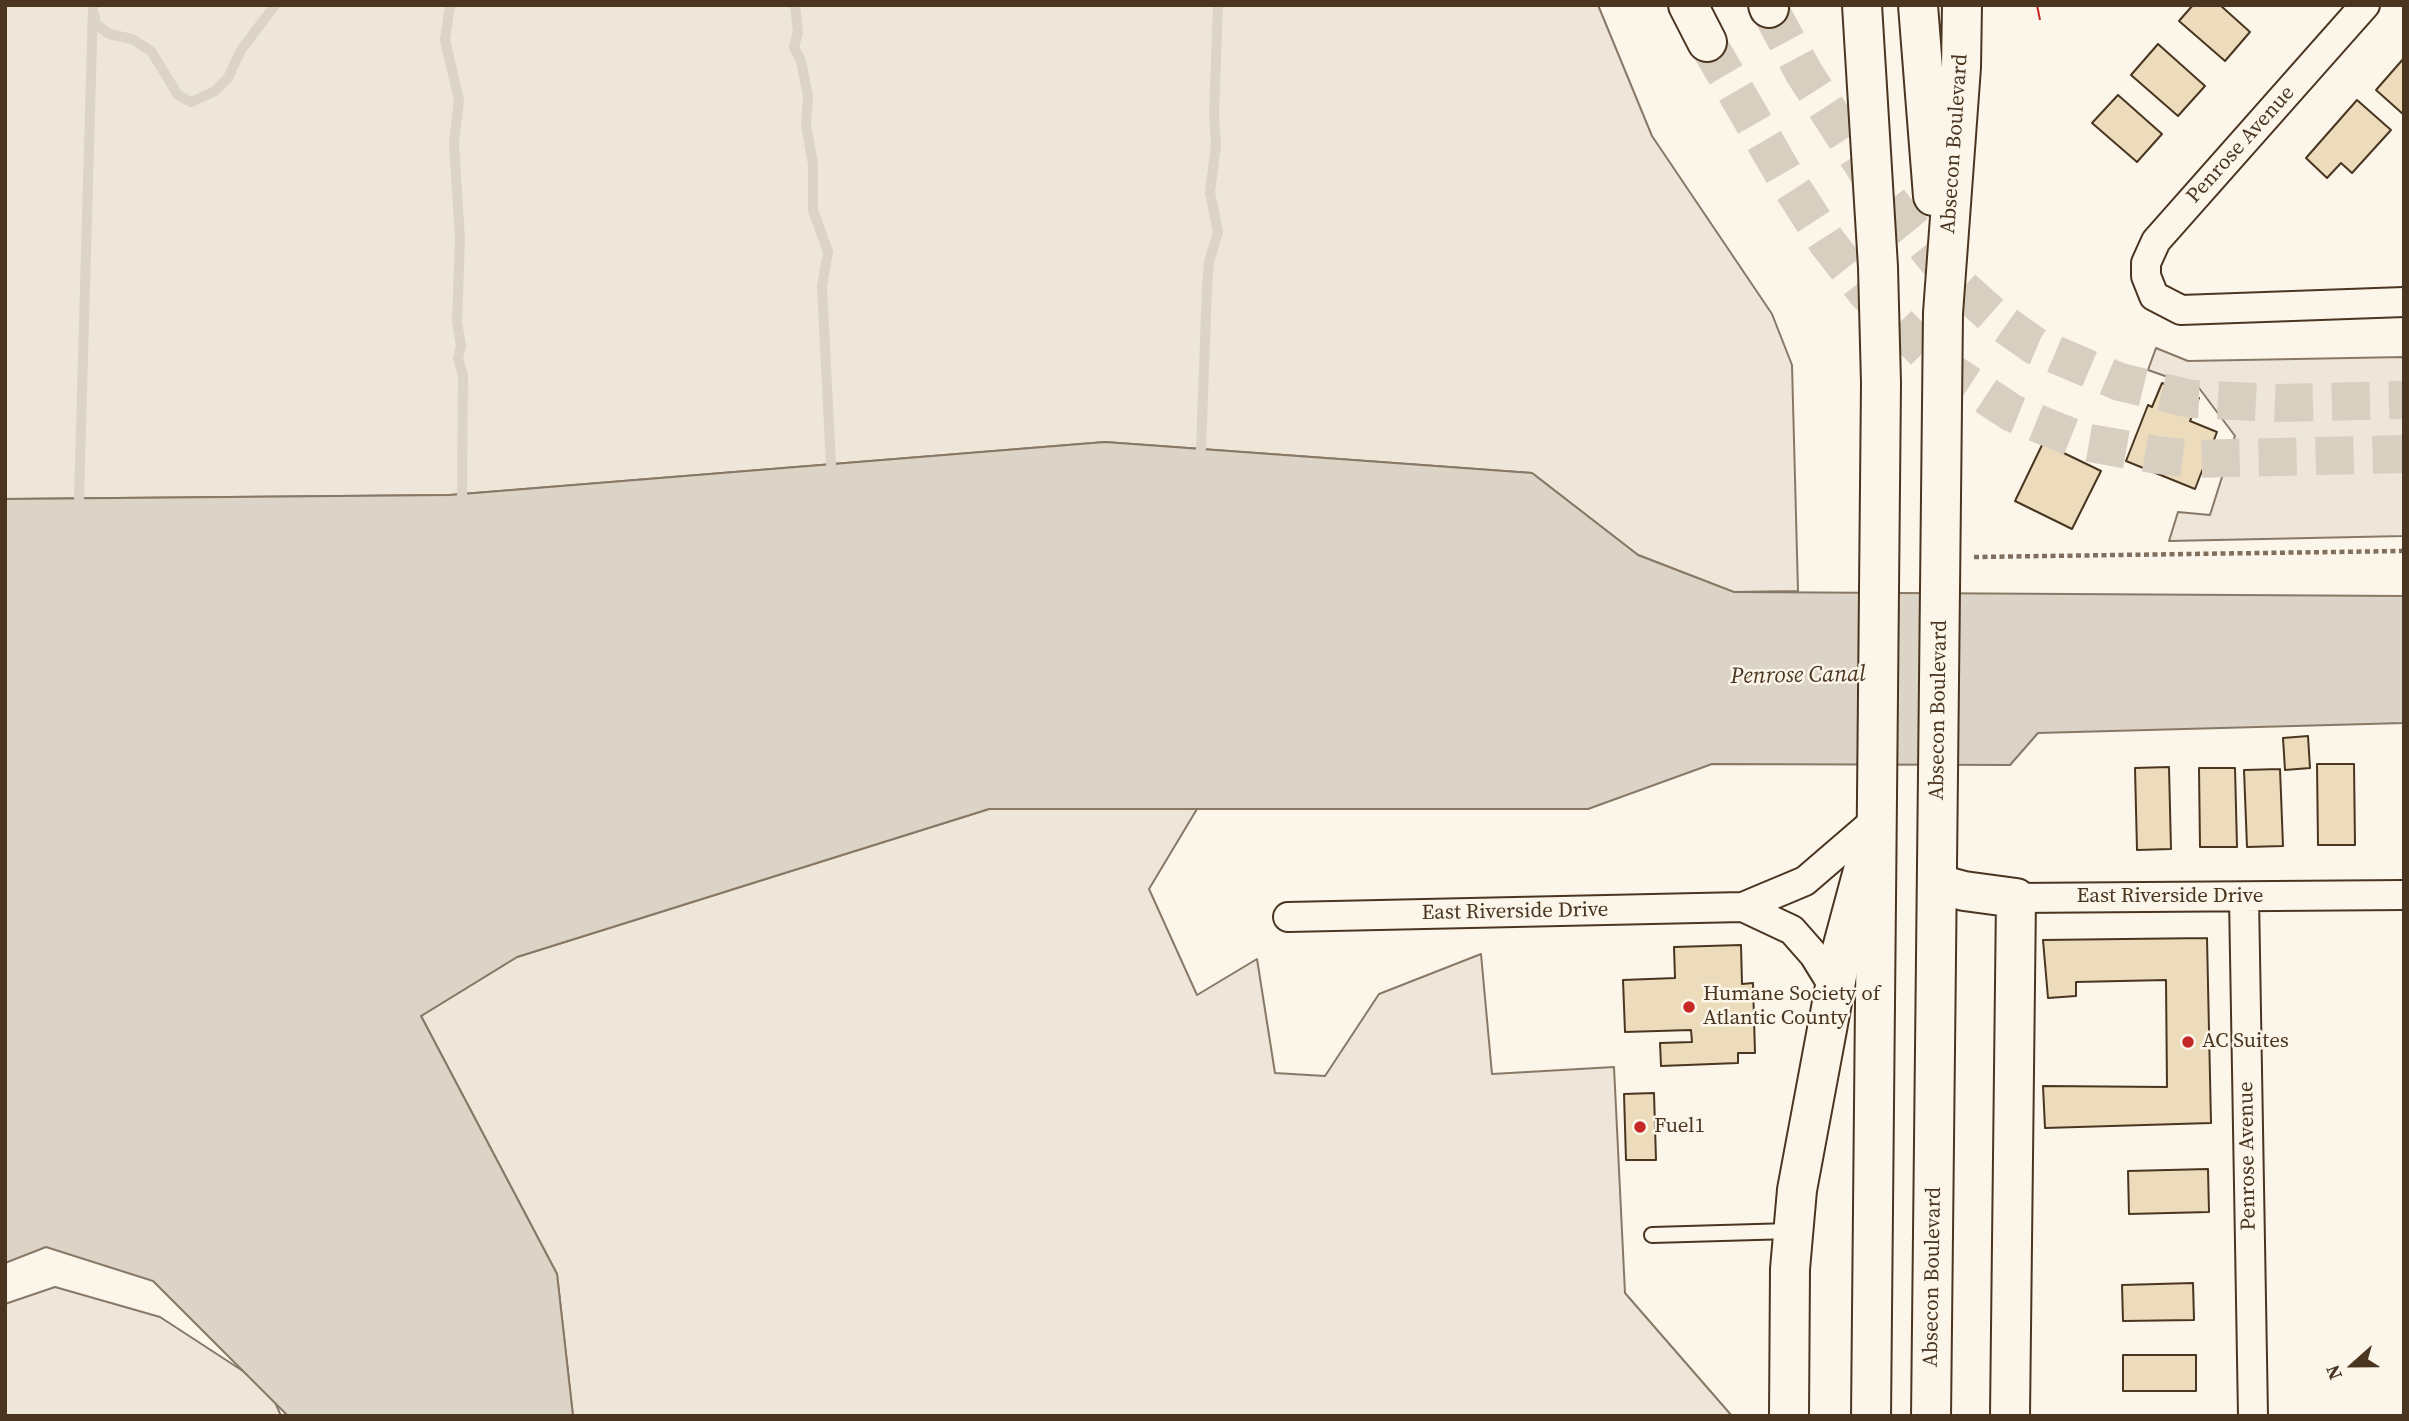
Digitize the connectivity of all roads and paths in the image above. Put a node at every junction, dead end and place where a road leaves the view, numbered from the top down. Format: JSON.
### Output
{"nodes":[{"id":1,"x":1688,"y":5,"type":"edge"},
{"id":2,"x":1862,"y":5,"type":"edge"},
{"id":3,"x":1918,"y":5,"type":"edge"},
{"id":4,"x":1962,"y":5,"type":"edge"},
{"id":5,"x":2365,"y":5,"type":"edge"},
{"id":6,"x":1707,"y":42,"type":"tunnel mouth"},
{"id":7,"x":2404,"y":302,"type":"edge"},
{"id":8,"x":1943,"y":313,"type":"junction"},
{"id":9,"x":2404,"y":551,"type":"edge"},
{"id":10,"x":1941,"y":557,"type":"junction"},
{"id":11,"x":1877,"y":819,"type":"junction"},
{"id":12,"x":1938,"y":884,"type":"junction"},
{"id":13,"x":2404,"y":895,"type":"edge"},
{"id":14,"x":2244,"y":897,"type":"junction"},
{"id":15,"x":2016,"y":898,"type":"junction"},
{"id":16,"x":1743,"y":907,"type":"junction"},
{"id":17,"x":1288,"y":917,"type":"dead end"},
{"id":18,"x":1835,"y":989,"type":"junction"},
{"id":19,"x":1793,"y":1231,"type":"junction"},
{"id":20,"x":1652,"y":1236,"type":"dead end"},
{"id":21,"x":1788,"y":1416,"type":"edge"},
{"id":22,"x":1871,"y":1416,"type":"edge"},
{"id":23,"x":1931,"y":1416,"type":"edge"},
{"id":24,"x":2010,"y":1416,"type":"edge"},
{"id":25,"x":2253,"y":1416,"type":"edge"}],
"edges":[{"from":1,"to":6,"type":"main road"},
{"from":2,"to":11,"type":"main road"},
{"from":3,"to":8,"type":"main road"},
{"from":4,"to":8,"type":"main road","name":"Absecon Boulevard"},
{"from":5,"to":7,"type":"street","name":"Penrose Avenue"},
{"from":8,"to":10,"type":"main road","name":"Absecon Boulevard"},
{"from":9,"to":10,"type":"path"},
{"from":10,"to":12,"type":"main road","name":"Absecon Boulevard"},
{"from":11,"to":16,"type":"street","name":"East Riverside Drive"},
{"from":11,"to":18,"type":"main road"},
{"from":11,"to":22,"type":"main road"},
{"from":12,"to":15,"type":"main road","name":"East Riverside Drive"},
{"from":12,"to":23,"type":"main road","name":"Absecon Boulevard"},
{"from":13,"to":14,"type":"street","name":"East Riverside Drive"},
{"from":14,"to":15,"type":"street","name":"East Riverside Drive"},
{"from":14,"to":25,"type":"street","name":"Penrose Avenue"},
{"from":15,"to":24,"type":"main road"},
{"from":16,"to":17,"type":"street","name":"East Riverside Drive"},
{"from":16,"to":18,"type":"street","name":"East Riverside Drive"},
{"from":18,"to":19,"type":"main road"},
{"from":19,"to":20,"type":"lane"},
{"from":19,"to":21,"type":"main road"}]}
